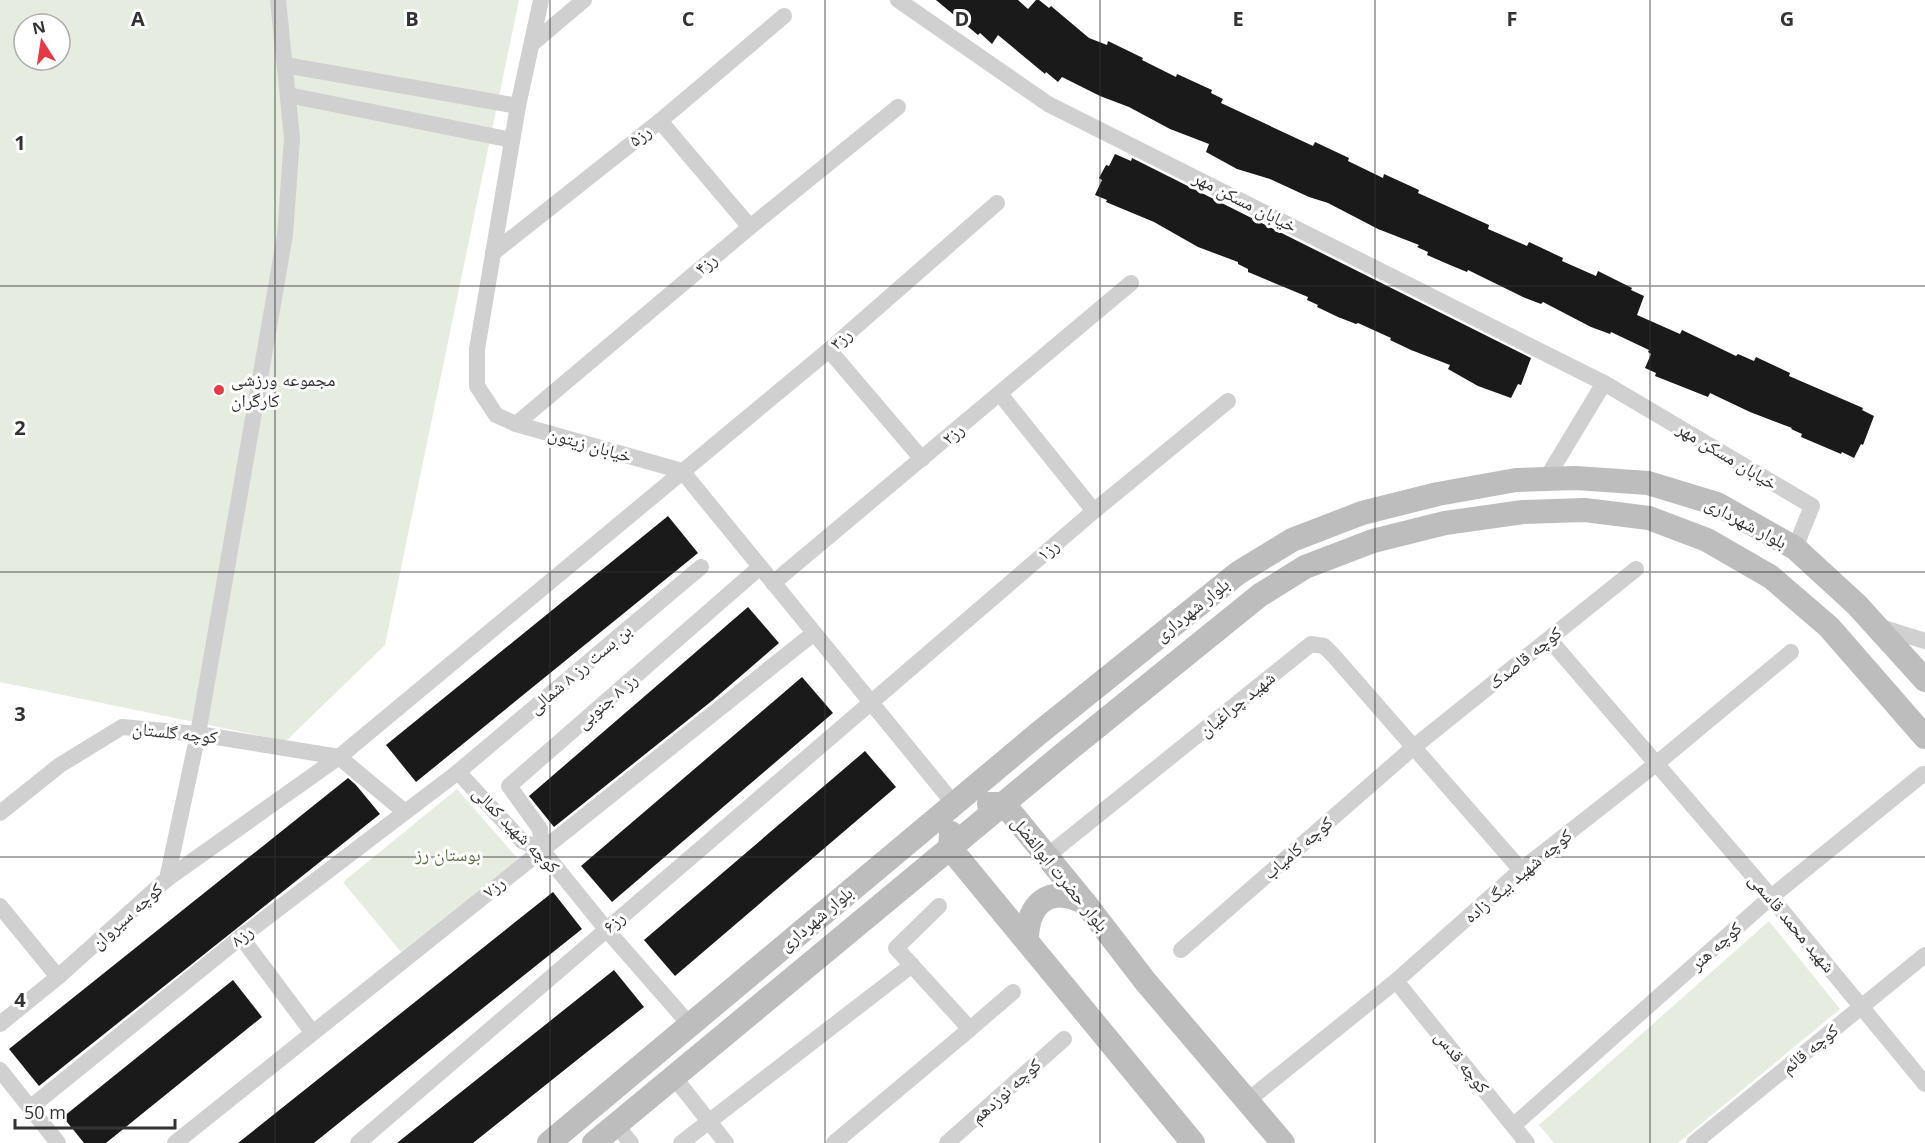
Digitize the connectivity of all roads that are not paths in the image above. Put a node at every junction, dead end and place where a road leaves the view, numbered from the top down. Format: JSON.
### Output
{"nodes":[{"id":1,"x":278,"y":0,"type":"edge"},
{"id":2,"x":541,"y":0,"type":"edge"},
{"id":3,"x":584,"y":0,"type":"edge"},
{"id":4,"x":898,"y":0,"type":"edge"},
{"id":5,"x":784,"y":16,"type":"dead end"},
{"id":6,"x":532,"y":45,"type":"junction"},
{"id":7,"x":285,"y":65,"type":"junction"},
{"id":8,"x":288,"y":95,"type":"junction"},
{"id":9,"x":518,"y":106,"type":"junction"},
{"id":10,"x":898,"y":108,"type":"dead end"},
{"id":11,"x":660,"y":121,"type":"junction"},
{"id":12,"x":512,"y":140,"type":"junction"},
{"id":13,"x":997,"y":203,"type":"dead end"},
{"id":14,"x":750,"y":227,"type":"junction"},
{"id":15,"x":493,"y":253,"type":"junction"},
{"id":16,"x":1131,"y":283,"type":"dead end"},
{"id":17,"x":829,"y":350,"type":"junction"},
{"id":18,"x":1604,"y":383,"type":"junction"},
{"id":19,"x":1000,"y":394,"type":"junction"},
{"id":20,"x":1228,"y":401,"type":"dead end"},
{"id":21,"x":516,"y":424,"type":"junction"},
{"id":22,"x":922,"y":459,"type":"junction"},
{"id":23,"x":682,"y":471,"type":"junction"},
{"id":24,"x":1546,"y":479,"type":"junction"},
{"id":25,"x":1094,"y":511,"type":"junction"},
{"id":26,"x":1795,"y":548,"type":"junction"},
{"id":27,"x":701,"y":567,"type":"dead end"},
{"id":28,"x":760,"y":567,"type":"junction"},
{"id":29,"x":1636,"y":569,"type":"dead end"},
{"id":30,"x":773,"y":583,"type":"junction"},
{"id":31,"x":1876,"y":626,"type":"junction"},
{"id":32,"x":814,"y":633,"type":"junction"},
{"id":33,"x":1549,"y":639,"type":"junction"},
{"id":34,"x":1925,"y":640,"type":"edge"},
{"id":35,"x":1791,"y":652,"type":"dead end"},
{"id":36,"x":1925,"y":680,"type":"edge"},
{"id":37,"x":872,"y":703,"type":"junction"},
{"id":38,"x":198,"y":734,"type":"junction"},
{"id":39,"x":1925,"y":737,"type":"edge"},
{"id":40,"x":1415,"y":746,"type":"junction"},
{"id":41,"x":339,"y":757,"type":"junction"},
{"id":42,"x":1656,"y":764,"type":"junction"},
{"id":43,"x":458,"y":772,"type":"junction"},
{"id":44,"x":1923,"y":774,"type":"dead end"},
{"id":45,"x":954,"y":804,"type":"junction"},
{"id":46,"x":1004,"y":804,"type":"junction"},
{"id":47,"x":405,"y":812,"type":"junction"},
{"id":48,"x":0,"y":813,"type":"edge"},
{"id":49,"x":950,"y":848,"type":"junction"},
{"id":50,"x":542,"y":850,"type":"junction"},
{"id":51,"x":1047,"y":855,"type":"junction"},
{"id":52,"x":1521,"y":870,"type":"junction"},
{"id":53,"x":168,"y":879,"type":"junction"},
{"id":54,"x":1771,"y":897,"type":"junction"},
{"id":55,"x":1085,"y":903,"type":"junction"},
{"id":56,"x":0,"y":906,"type":"edge"},
{"id":57,"x":939,"y":906,"type":"dead end"},
{"id":58,"x":606,"y":929,"type":"junction"},
{"id":59,"x":240,"y":937,"type":"junction"},
{"id":60,"x":1027,"y":941,"type":"junction"},
{"id":61,"x":1181,"y":950,"type":"dead end"},
{"id":62,"x":1925,"y":955,"type":"edge"},
{"id":63,"x":912,"y":965,"type":"junction"},
{"id":64,"x":58,"y":977,"type":"junction"},
{"id":65,"x":1396,"y":981,"type":"junction"},
{"id":66,"x":1014,"y":992,"type":"dead end"},
{"id":67,"x":1862,"y":1006,"type":"junction"},
{"id":68,"x":0,"y":1024,"type":"edge"},
{"id":69,"x":690,"y":1025,"type":"junction"},
{"id":70,"x":970,"y":1029,"type":"junction"},
{"id":71,"x":312,"y":1032,"type":"junction"},
{"id":72,"x":1064,"y":1039,"type":"dead end"},
{"id":73,"x":0,"y":1070,"type":"edge"},
{"id":74,"x":674,"y":1077,"type":"junction"},
{"id":75,"x":1925,"y":1084,"type":"edge"},
{"id":76,"x":1247,"y":1101,"type":"junction"},
{"id":77,"x":31,"y":1107,"type":"junction"},
{"id":78,"x":709,"y":1121,"type":"junction"},
{"id":79,"x":1514,"y":1125,"type":"junction"},
{"id":80,"x":623,"y":1134,"type":"edge"},
{"id":81,"x":58,"y":1143,"type":"edge"},
{"id":82,"x":175,"y":1143,"type":"edge"},
{"id":83,"x":358,"y":1143,"type":"edge"},
{"id":84,"x":549,"y":1143,"type":"edge"},
{"id":85,"x":594,"y":1143,"type":"edge"},
{"id":86,"x":681,"y":1143,"type":"edge"},
{"id":87,"x":726,"y":1143,"type":"edge"},
{"id":88,"x":834,"y":1143,"type":"edge"},
{"id":89,"x":947,"y":1143,"type":"edge"},
{"id":90,"x":1193,"y":1143,"type":"edge"},
{"id":91,"x":1283,"y":1143,"type":"edge"},
{"id":92,"x":1527,"y":1143,"type":"edge"},
{"id":93,"x":1694,"y":1143,"type":"edge"}],
"edges":[{"from":1,"to":7,"type":"street","name":"کوچه سیروان"},
{"from":2,"to":6,"type":"street","name":"خیابان زیتون"},
{"from":3,"to":6,"type":"street"},
{"from":4,"to":18,"type":"street","name":"خیابان مسکن مهر"},
{"from":5,"to":11,"type":"street","name":"رز۵"},
{"from":6,"to":9,"type":"street","name":"خیابان زیتون"},
{"from":7,"to":8,"type":"street","name":"کوچه سیروان"},
{"from":7,"to":9,"type":"street"},
{"from":8,"to":12,"type":"street"},
{"from":8,"to":38,"type":"street","name":"کوچه سیروان"},
{"from":9,"to":12,"type":"street","name":"خیابان زیتون"},
{"from":10,"to":14,"type":"street","name":"رز۴"},
{"from":11,"to":14,"type":"street"},
{"from":11,"to":15,"type":"street","name":"رز۵"},
{"from":12,"to":15,"type":"street","name":"خیابان زیتون"},
{"from":13,"to":17,"type":"street","name":"رز۳"},
{"from":14,"to":21,"type":"street","name":"رز۴"},
{"from":15,"to":21,"type":"street","name":"خیابان زیتون"},
{"from":16,"to":19,"type":"street","name":"رز۲"},
{"from":17,"to":22,"type":"street"},
{"from":17,"to":23,"type":"street","name":"رز۳"},
{"from":18,"to":24,"type":"street"},
{"from":18,"to":26,"type":"street","name":"خیابان مسکن مهر"},
{"from":19,"to":22,"type":"street","name":"رز۲"},
{"from":19,"to":25,"type":"street"},
{"from":20,"to":25,"type":"street","name":"رز۱"},
{"from":21,"to":23,"type":"street","name":"خیابان زیتون"},
{"from":22,"to":30,"type":"street","name":"رز۲"},
{"from":23,"to":28,"type":"street"},
{"from":23,"to":41,"type":"street","name":"رز۳"},
{"from":24,"to":26,"type":"main road","name":"بلوار شهرداری"},
{"from":24,"to":45,"type":"main road","name":"بلوار شهرداری"},
{"from":25,"to":37,"type":"street","name":"رز۱"},
{"from":26,"to":31,"type":"main road","name":"بلوار شهرداری"},
{"from":27,"to":43,"type":"street","name":"بن بست رز ۸ شمالی"},
{"from":28,"to":30,"type":"street"},
{"from":28,"to":50,"type":"street","name":"رز ۸ جنوبی"},
{"from":29,"to":33,"type":"street","name":"کوچه قاصدک"},
{"from":30,"to":32,"type":"street"},
{"from":31,"to":34,"type":"street"},
{"from":31,"to":36,"type":"main road","name":"بلوار شهرداری"},
{"from":32,"to":37,"type":"street"},
{"from":32,"to":50,"type":"street","name":"رز۷"},
{"from":33,"to":40,"type":"street","name":"کوچه قاصدک"},
{"from":33,"to":42,"type":"street","name":"شهید محمد قاسمی"},
{"from":35,"to":42,"type":"street","name":"کوچه شهید بیگ زاده"},
{"from":37,"to":45,"type":"street"},
{"from":37,"to":58,"type":"street","name":"رز۶"},
{"from":38,"to":41,"type":"street","name":"کوچه گلستان"},
{"from":38,"to":48,"type":"street","name":"کوچه گلستان"},
{"from":38,"to":53,"type":"street","name":"کوچه سیروان"},
{"from":39,"to":46,"type":"main road","name":"بلوار شهرداری"},
{"from":40,"to":51,"type":"street","name":"شهید چراغیان"},
{"from":40,"to":52,"type":"street","name":"شهید چراغیان"},
{"from":40,"to":61,"type":"street","name":"کوچه کامیاب"},
{"from":41,"to":47,"type":"street"},
{"from":41,"to":53,"type":"street","name":"رز۳"},
{"from":42,"to":52,"type":"street","name":"کوچه شهید بیگ زاده"},
{"from":42,"to":54,"type":"street","name":"شهید محمد قاسمی"},
{"from":43,"to":47,"type":"street","name":"رز۸"},
{"from":43,"to":50,"type":"street","name":"کوچه شهید کمالی"},
{"from":44,"to":54,"type":"street","name":"کوچه هنر"},
{"from":45,"to":46,"type":"main road","name":"بلوار حضرت ابوالفضل"},
{"from":45,"to":49,"type":"main road"},
{"from":45,"to":69,"type":"main road","name":"بلوار شهرداری"},
{"from":46,"to":49,"type":"main road","name":"بلوار شهرداری"},
{"from":46,"to":51,"type":"main road","name":"بلوار حضرت ابوالفضل"},
{"from":47,"to":59,"type":"street","name":"رز۸"},
{"from":49,"to":60,"type":"main road"},
{"from":49,"to":74,"type":"main road","name":"بلوار شهرداری"},
{"from":50,"to":58,"type":"street","name":"کوچه شهید کمالی"},
{"from":50,"to":71,"type":"street","name":"رز۷"},
{"from":51,"to":55,"type":"main road","name":"بلوار حضرت ابوالفضل"},
{"from":52,"to":65,"type":"street","name":"کوچه شهید بیگ زاده"},
{"from":53,"to":64,"type":"street","name":"کوچه سیروان"},
{"from":54,"to":67,"type":"street","name":"شهید محمد قاسمی"},
{"from":54,"to":79,"type":"street","name":"کوچه هنر"},
{"from":55,"to":60,"type":"main road"},
{"from":55,"to":76,"type":"main road","name":"بلوار حضرت ابوالفضل"},
{"from":56,"to":64,"type":"street"},
{"from":57,"to":63,"type":"street"},
{"from":58,"to":69,"type":"street","name":"کوچه شهید کمالی"},
{"from":58,"to":83,"type":"street","name":"رز۶"},
{"from":59,"to":71,"type":"street"},
{"from":59,"to":77,"type":"street","name":"رز۸"},
{"from":60,"to":90,"type":"main road"},
{"from":62,"to":67,"type":"street","name":"کوچه قائم"},
{"from":63,"to":70,"type":"street"},
{"from":63,"to":78,"type":"street"},
{"from":64,"to":68,"type":"street","name":"کوچه سیروان"},
{"from":65,"to":76,"type":"street","name":"کوچه شهید بیگ زاده"},
{"from":65,"to":79,"type":"street","name":"کوچه قدس"},
{"from":66,"to":70,"type":"street"},
{"from":67,"to":75,"type":"street","name":"شهید محمد قاسمی"},
{"from":67,"to":93,"type":"street","name":"کوچه قائم"},
{"from":69,"to":84,"type":"main road","name":"بلوار شهرداری"},
{"from":70,"to":88,"type":"street"},
{"from":71,"to":82,"type":"street","name":"رز۷"},
{"from":72,"to":89,"type":"street","name":"کوچه نوزدهم"},
{"from":73,"to":77,"type":"street"},
{"from":74,"to":78,"type":"street"},
{"from":74,"to":80,"type":"main road","name":"بلوار شهرداری"},
{"from":76,"to":91,"type":"main road","name":"بلوار حضرت ابوالفضل"},
{"from":77,"to":81,"type":"street"},
{"from":78,"to":86,"type":"street"},
{"from":78,"to":87,"type":"street"},
{"from":79,"to":92,"type":"street","name":"کوچه قدس"},
{"from":80,"to":85,"type":"main road","name":"بلوار شهرداری"}]}
